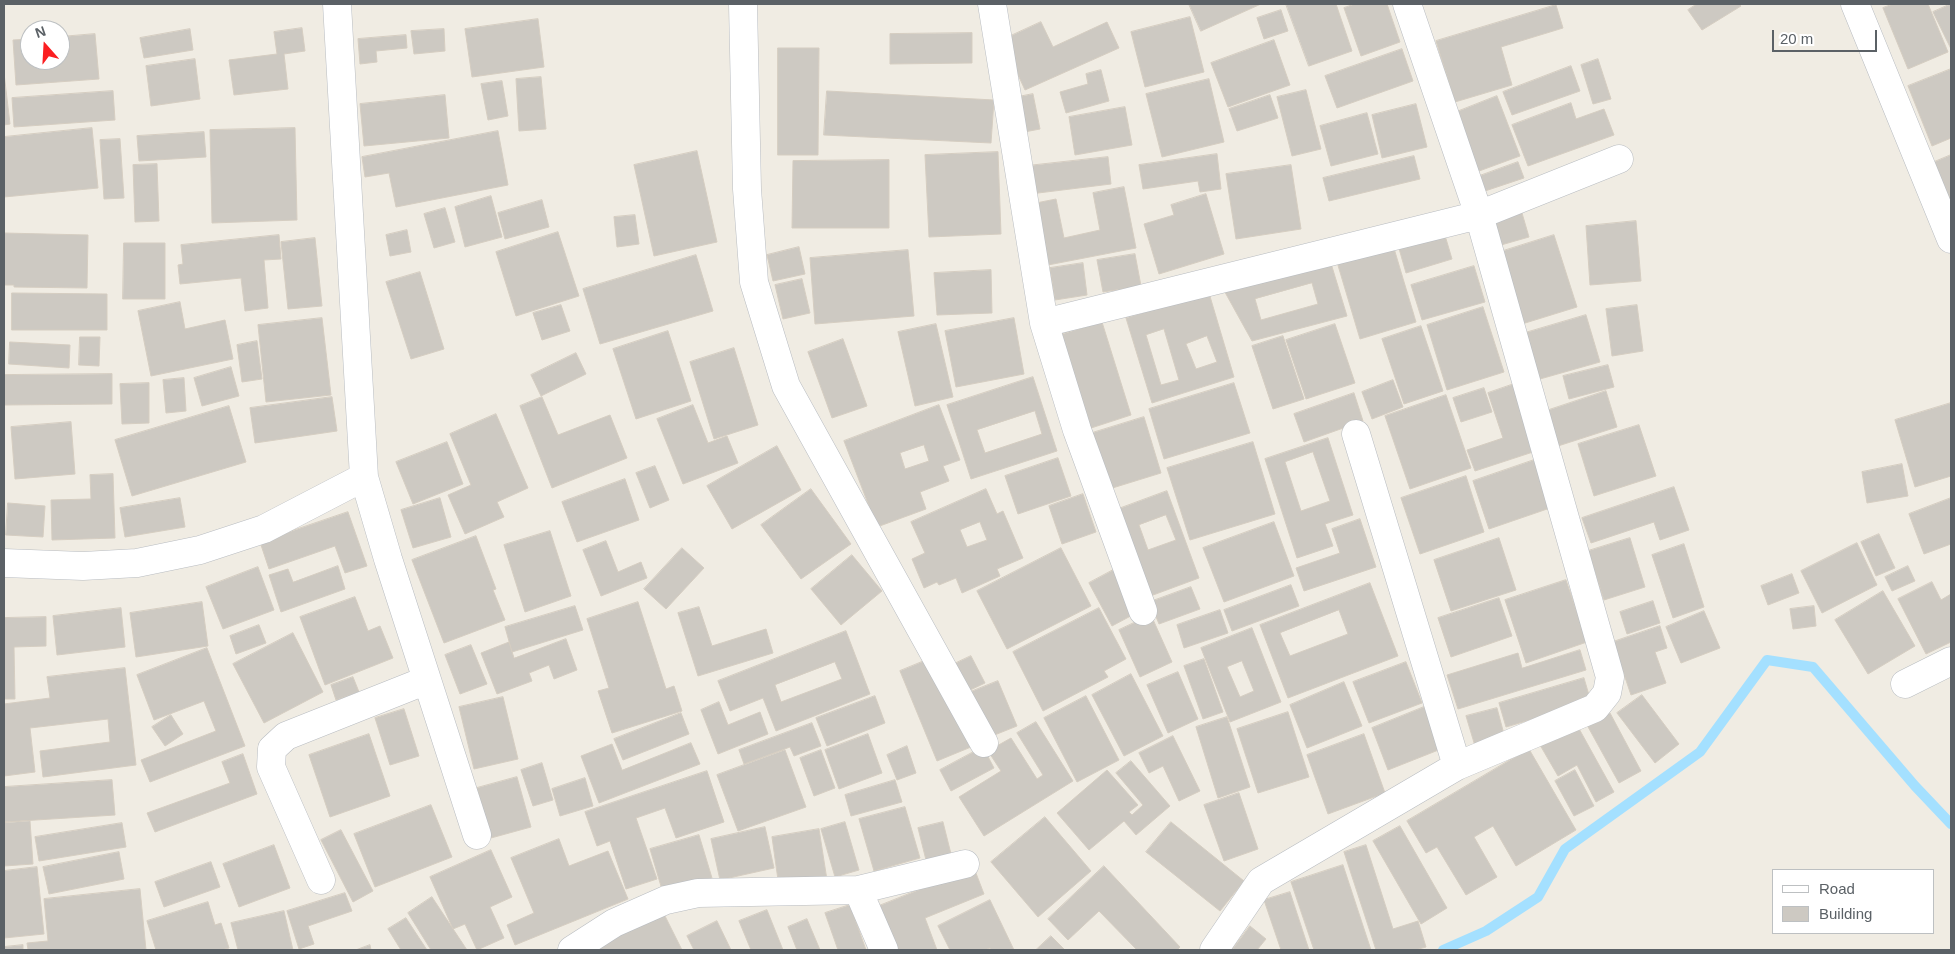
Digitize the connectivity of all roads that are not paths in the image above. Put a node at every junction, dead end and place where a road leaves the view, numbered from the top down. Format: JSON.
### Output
{"nodes":[{"id":1,"x":337,"y":4,"type":"edge"},
{"id":2,"x":743,"y":4,"type":"edge"},
{"id":3,"x":992,"y":4,"type":"edge"},
{"id":4,"x":1407,"y":4,"type":"edge"},
{"id":5,"x":1855,"y":4,"type":"edge"},
{"id":6,"x":1619,"y":160,"type":"dead end"},
{"id":7,"x":1480,"y":215,"type":"junction"},
{"id":8,"x":1951,"y":239,"type":"edge"},
{"id":9,"x":1044,"y":323,"type":"junction"},
{"id":10,"x":1356,"y":434,"type":"dead end"},
{"id":11,"x":364,"y":477,"type":"junction"},
{"id":12,"x":4,"y":563,"type":"edge"},
{"id":13,"x":1142,"y":611,"type":"dead end"},
{"id":14,"x":1951,"y":661,"type":"edge"},
{"id":15,"x":428,"y":680,"type":"junction"},
{"id":16,"x":1904,"y":684,"type":"dead end"},
{"id":17,"x":984,"y":743,"type":"dead end"},
{"id":18,"x":1457,"y":766,"type":"junction"},
{"id":19,"x":478,"y":835,"type":"dead end"},
{"id":20,"x":965,"y":864,"type":"dead end"},
{"id":21,"x":321,"y":880,"type":"dead end"},
{"id":22,"x":858,"y":890,"type":"junction"},
{"id":23,"x":572,"y":950,"type":"edge"},
{"id":24,"x":884,"y":950,"type":"edge"},
{"id":25,"x":1214,"y":950,"type":"edge"}],
"edges":[{"from":1,"to":11,"type":"street"},
{"from":2,"to":17,"type":"street"},
{"from":3,"to":9,"type":"street"},
{"from":4,"to":7,"type":"street"},
{"from":5,"to":8,"type":"street"},
{"from":6,"to":7,"type":"street"},
{"from":7,"to":9,"type":"street"},
{"from":7,"to":18,"type":"street"},
{"from":9,"to":13,"type":"street"},
{"from":10,"to":18,"type":"street"},
{"from":11,"to":12,"type":"street"},
{"from":11,"to":15,"type":"street"},
{"from":14,"to":16,"type":"street"},
{"from":15,"to":19,"type":"street"},
{"from":15,"to":21,"type":"street"},
{"from":18,"to":25,"type":"street"},
{"from":20,"to":22,"type":"street"},
{"from":22,"to":23,"type":"street"},
{"from":22,"to":24,"type":"street"}]}
